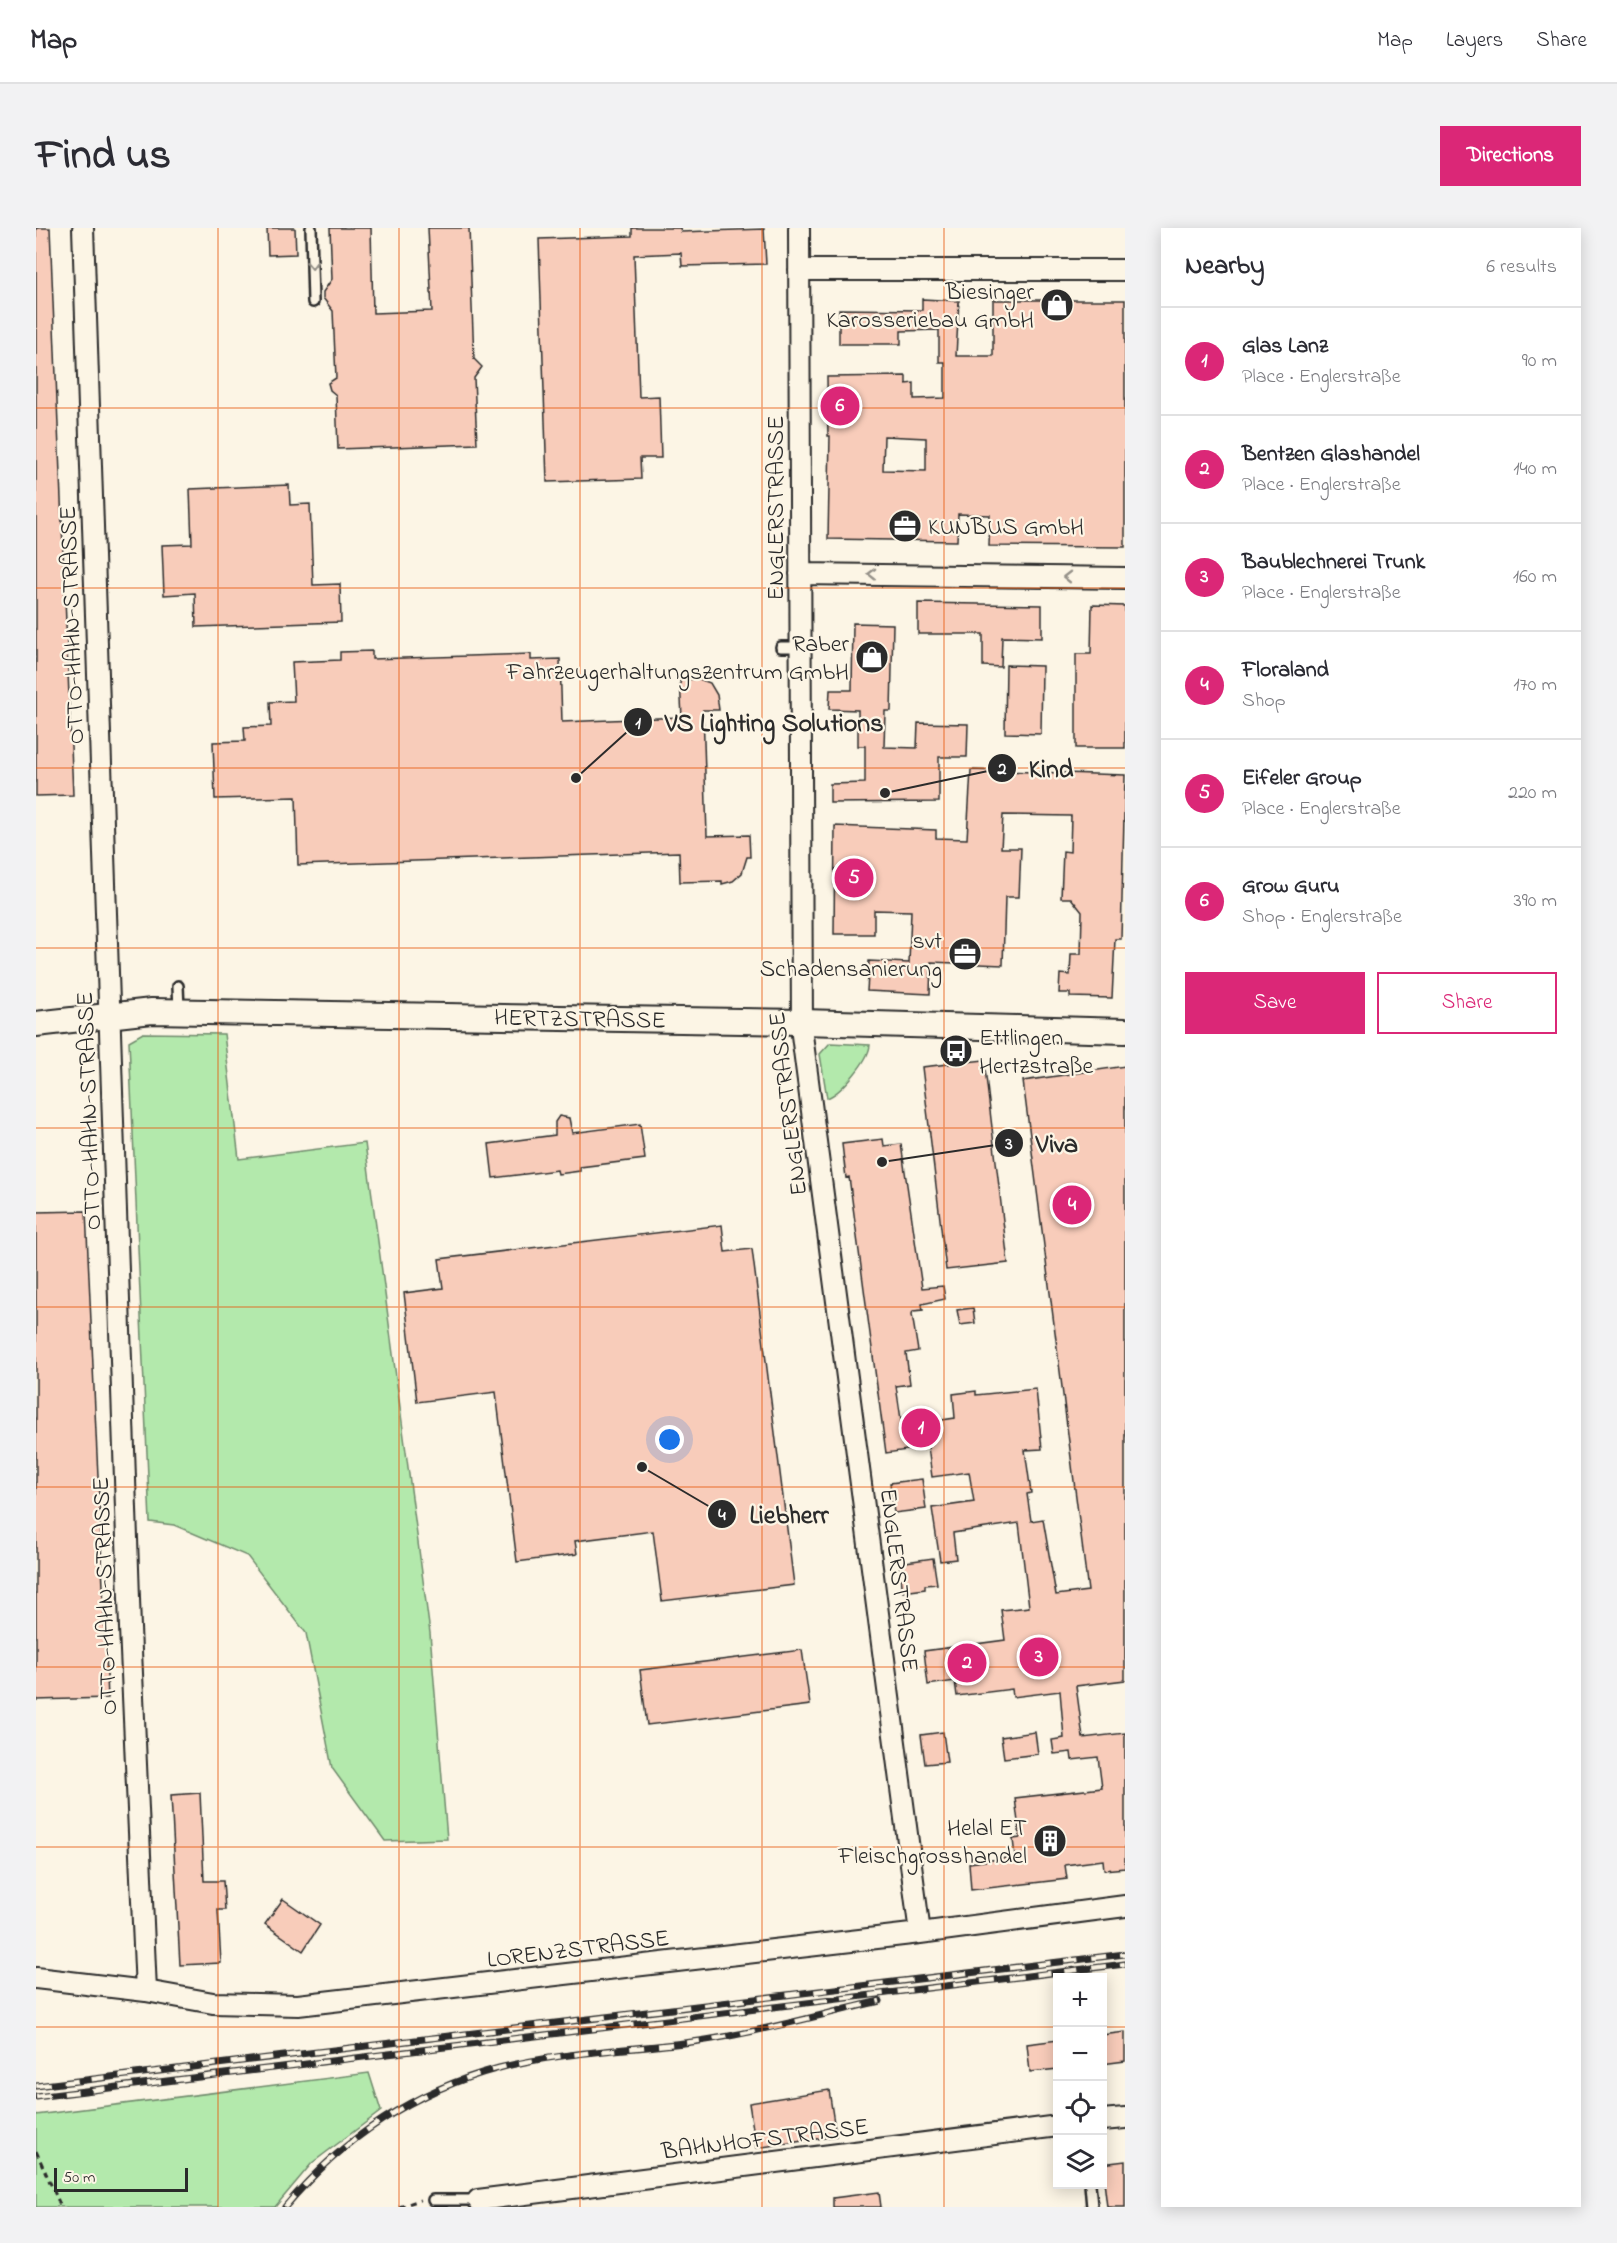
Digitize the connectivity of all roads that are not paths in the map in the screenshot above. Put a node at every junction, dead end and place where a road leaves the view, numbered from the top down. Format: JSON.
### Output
{"nodes":[{"id":1,"x":83,"y":228,"type":"edge"},
{"id":2,"x":311,"y":228,"type":"edge"},
{"id":3,"x":799,"y":228,"type":"edge"},
{"id":4,"x":799,"y":270,"type":"junction"},
{"id":5,"x":1125,"y":270,"type":"edge"},
{"id":6,"x":313,"y":302,"type":"dead end"},
{"id":7,"x":800,"y":574,"type":"junction"},
{"id":8,"x":1125,"y":578,"type":"edge"},
{"id":9,"x":781,"y":647,"type":"dead end"},
{"id":10,"x":801,"y":647,"type":"junction"},
{"id":11,"x":178,"y":986,"type":"dead end"},
{"id":12,"x":179,"y":1011,"type":"junction"},
{"id":13,"x":110,"y":1014,"type":"junction"},
{"id":14,"x":802,"y":1022,"type":"junction"},
{"id":15,"x":36,"y":1024,"type":"edge"},
{"id":16,"x":1125,"y":1031,"type":"edge"},
{"id":17,"x":1125,"y":1905,"type":"edge"},
{"id":18,"x":920,"y":1933,"type":"junction"},
{"id":19,"x":36,"y":1978,"type":"edge"},
{"id":20,"x":146,"y":1991,"type":"junction"},
{"id":21,"x":1125,"y":2118,"type":"edge"},
{"id":22,"x":1107,"y":2120,"type":"edge"},
{"id":23,"x":1053,"y":2127,"type":"edge"},
{"id":24,"x":1090,"y":2189,"type":"edge"},
{"id":25,"x":433,"y":2200,"type":"road end"},
{"id":26,"x":463,"y":2202,"type":"edge"},
{"id":27,"x":1092,"y":2207,"type":"edge"}],
"edges":[{"from":1,"to":13,"type":"street","name":"OTTO-HAHN-STRASSE"},
{"from":2,"to":6,"type":"lane","one_way":true},
{"from":3,"to":4,"type":"street","name":"ENGLERSTRASSE"},
{"from":4,"to":5,"type":"street"},
{"from":4,"to":7,"type":"street","name":"ENGLERSTRASSE"},
{"from":8,"to":7,"type":"street","one_way":true},
{"from":7,"to":10,"type":"street","name":"ENGLERSTRASSE"},
{"from":9,"to":10,"type":"lane"},
{"from":10,"to":14,"type":"street","name":"ENGLERSTRASSE"},
{"from":11,"to":12,"type":"lane"},
{"from":12,"to":13,"type":"street","name":"HERTZSTRASSE"},
{"from":12,"to":14,"type":"street","name":"HERTZSTRASSE"},
{"from":13,"to":15,"type":"street","name":"HERTZSTRASSE"},
{"from":13,"to":20,"type":"street","name":"OTTO-HAHN-STRASSE"},
{"from":14,"to":16,"type":"street","name":"HERTZSTRASSE"},
{"from":14,"to":18,"type":"street","name":"ENGLERSTRASSE"},
{"from":17,"to":18,"type":"street","name":"LORENZSTRASSE"},
{"from":18,"to":20,"type":"street","name":"LORENZSTRASSE"},
{"from":19,"to":20,"type":"street","name":"LORENZSTRASSE"},
{"from":21,"to":22,"type":"street"},
{"from":23,"to":26,"type":"street","name":"BAHNHOFSTRASSE"},
{"from":24,"to":27,"type":"lane"},
{"from":25,"to":26,"type":"lane"}]}
